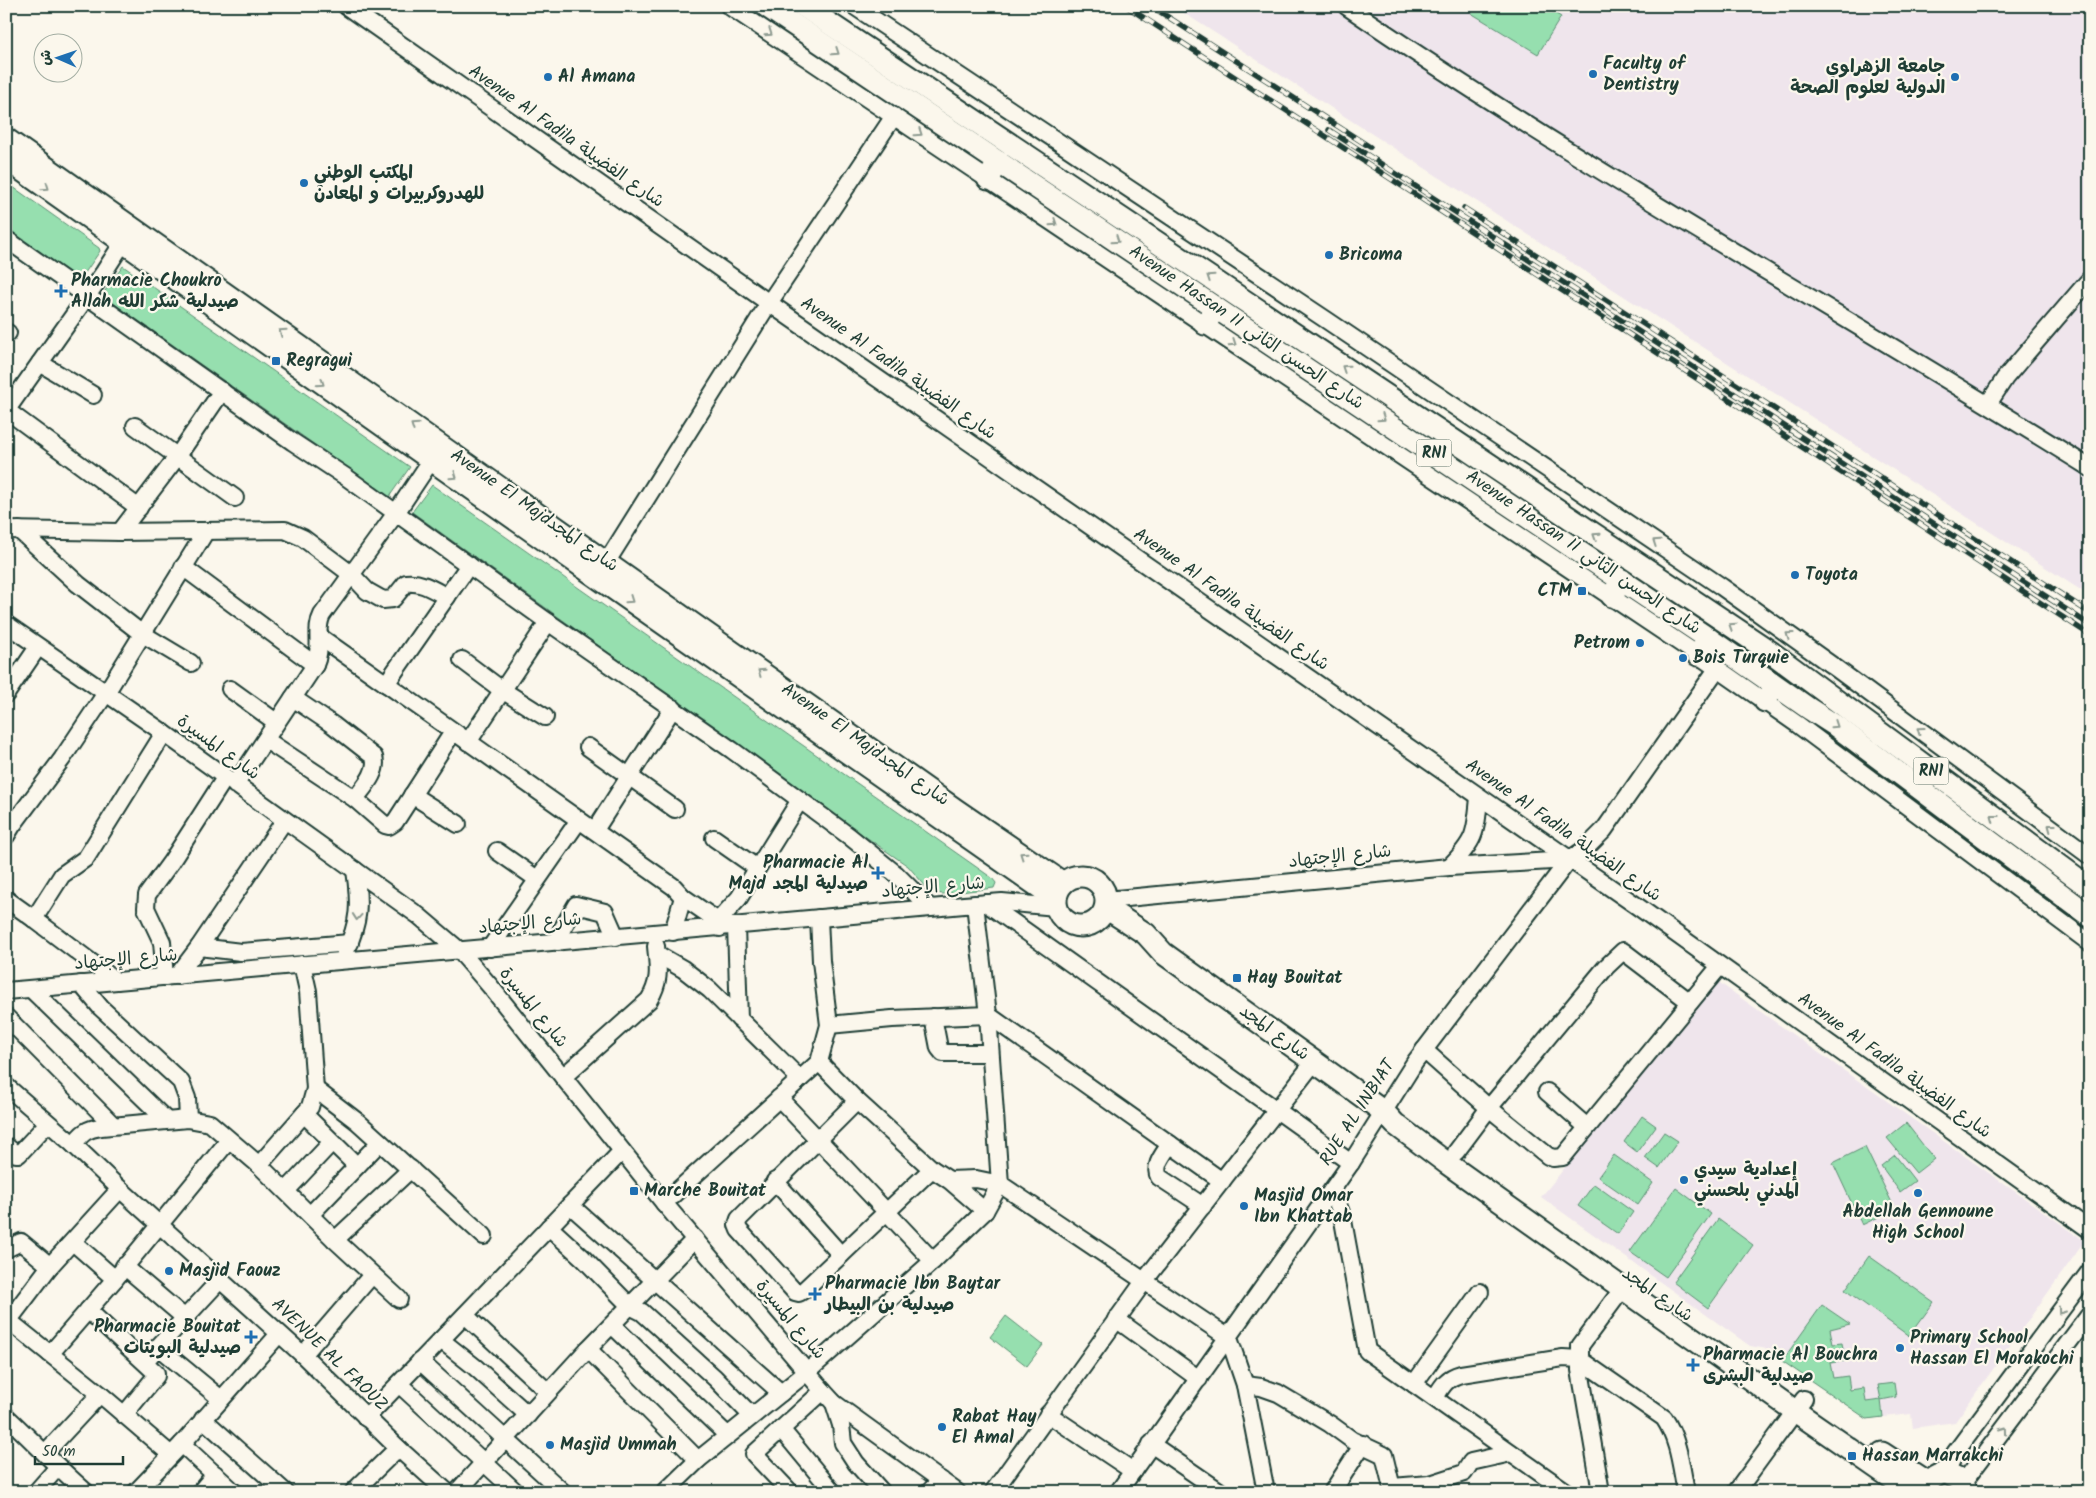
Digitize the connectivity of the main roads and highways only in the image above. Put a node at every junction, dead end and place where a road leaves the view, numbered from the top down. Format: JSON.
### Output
{"nodes":[{"id":1,"x":766,"y":6,"type":"edge"},
{"id":2,"x":803,"y":6,"type":"edge"},
{"id":3,"x":6,"y":139,"type":"edge"},
{"id":4,"x":6,"y":159,"type":"edge"},
{"id":5,"x":128,"y":235,"type":"junction"},
{"id":6,"x":2090,"y":888,"type":"edge"},
{"id":7,"x":1058,"y":896,"type":"junction"},
{"id":8,"x":1103,"y":910,"type":"junction"},
{"id":9,"x":2090,"y":916,"type":"edge"},
{"id":10,"x":1384,"y":1112,"type":"junction"},
{"id":11,"x":1800,"y":1405,"type":"junction"},
{"id":12,"x":1940,"y":1486,"type":"edge"}],
"edges":[{"from":1,"to":9,"type":"main road","name":"Avenue Hassan II شارع الحسن الثاني","number":"RN1","one_way":true},
{"from":6,"to":2,"type":"main road","name":"Avenue Hassan II شارع الحسن الثاني","number":"RN1","one_way":true},
{"from":3,"to":5,"type":"main road","name":"Avenue El Majdشارع المجد"},
{"from":4,"to":5,"type":"main road","name":"Avenue El Majdشارع المجد","one_way":true},
{"from":5,"to":7,"type":"main road","name":"Avenue El Majdشارع المجد"},
{"from":7,"to":8,"type":"main road"},
{"from":7,"to":8,"type":"main road","name":"شارع المجد"},
{"from":8,"to":10,"type":"main road","name":"شارع المجد"},
{"from":10,"to":11,"type":"main road","name":"شارع المجد"},
{"from":10,"to":11,"type":"main road","name":"شارع المجد"},
{"from":11,"to":12,"type":"main road","name":"شارع المجد"}]}
